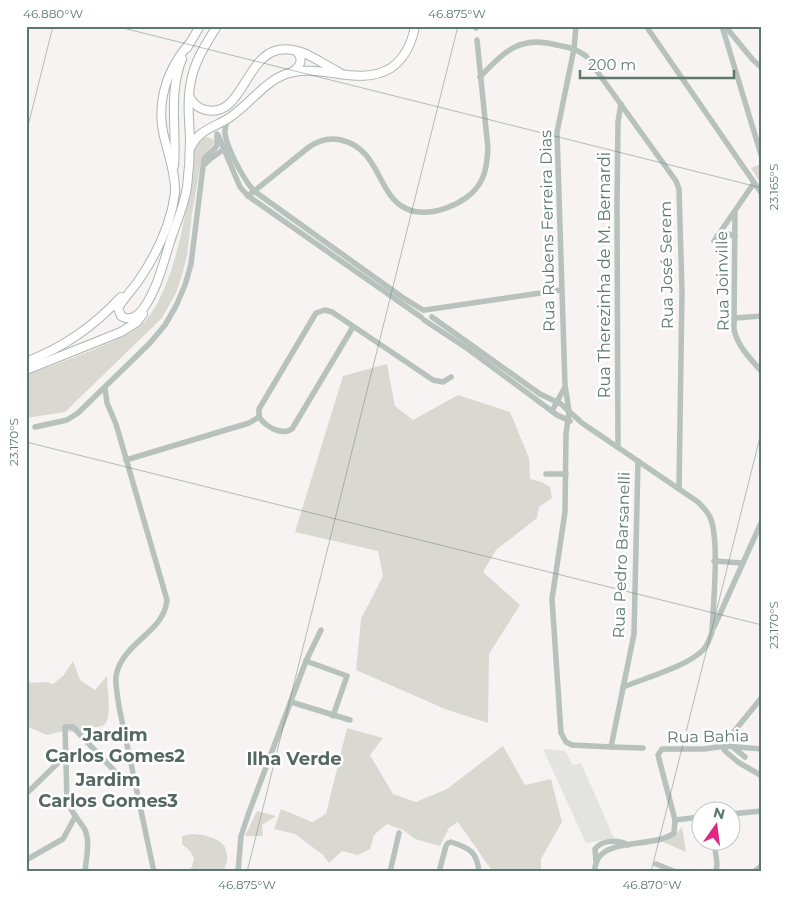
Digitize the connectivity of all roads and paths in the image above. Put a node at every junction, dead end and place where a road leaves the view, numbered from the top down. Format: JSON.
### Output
{"nodes":[{"id":1,"x":200,"y":26,"type":"edge"},
{"id":2,"x":205,"y":26,"type":"edge"},
{"id":3,"x":213,"y":26,"type":"edge"},
{"id":4,"x":217,"y":26,"type":"edge"},
{"id":5,"x":415,"y":26,"type":"edge"},
{"id":6,"x":576,"y":26,"type":"edge"},
{"id":7,"x":646,"y":26,"type":"edge"},
{"id":8,"x":724,"y":26,"type":"edge"},
{"id":9,"x":477,"y":40,"type":"dead end"},
{"id":10,"x":188,"y":45,"type":"junction"},
{"id":11,"x":574,"y":49,"type":"junction"},
{"id":12,"x":296,"y":50,"type":"junction"},
{"id":13,"x":762,"y":68,"type":"edge"},
{"id":14,"x":341,"y":73,"type":"junction"},
{"id":15,"x":288,"y":74,"type":"junction"},
{"id":16,"x":480,"y":77,"type":"junction"},
{"id":17,"x":189,"y":95,"type":"junction"},
{"id":18,"x":173,"y":102,"type":"junction"},
{"id":19,"x":621,"y":104,"type":"junction"},
{"id":20,"x":229,"y":118,"type":"junction"},
{"id":21,"x":208,"y":128,"type":"junction"},
{"id":22,"x":217,"y":134,"type":"junction"},
{"id":23,"x":224,"y":149,"type":"junction"},
{"id":24,"x":190,"y":150,"type":"junction"},
{"id":25,"x":762,"y":158,"type":"edge"},
{"id":26,"x":204,"y":165,"type":"junction"},
{"id":27,"x":174,"y":178,"type":"junction"},
{"id":28,"x":754,"y":183,"type":"junction"},
{"id":29,"x":254,"y":190,"type":"junction"},
{"id":30,"x":762,"y":194,"type":"edge"},
{"id":31,"x":248,"y":196,"type":"junction"},
{"id":32,"x":735,"y":212,"type":"junction"},
{"id":33,"x":177,"y":222,"type":"junction"},
{"id":34,"x":734,"y":236,"type":"junction"},
{"id":35,"x":561,"y":290,"type":"junction"},
{"id":36,"x":448,"y":307,"type":"junction"},
{"id":37,"x":424,"y":310,"type":"junction"},
{"id":38,"x":762,"y":316,"type":"edge"},
{"id":39,"x":432,"y":317,"type":"junction"},
{"id":40,"x":735,"y":318,"type":"junction"},
{"id":41,"x":422,"y":319,"type":"junction"},
{"id":42,"x":442,"y":324,"type":"junction"},
{"id":43,"x":353,"y":326,"type":"junction"},
{"id":44,"x":438,"y":330,"type":"junction"},
{"id":45,"x":26,"y":362,"type":"edge"},
{"id":46,"x":26,"y":370,"type":"edge"},
{"id":47,"x":762,"y":372,"type":"edge"},
{"id":48,"x":450,"y":377,"type":"dead end"},
{"id":49,"x":565,"y":385,"type":"junction"},
{"id":50,"x":105,"y":388,"type":"junction"},
{"id":51,"x":557,"y":403,"type":"junction"},
{"id":52,"x":552,"y":411,"type":"junction"},
{"id":53,"x":569,"y":411,"type":"junction"},
{"id":54,"x":258,"y":417,"type":"junction"},
{"id":55,"x":565,"y":419,"type":"junction"},
{"id":56,"x":582,"y":423,"type":"junction"},
{"id":57,"x":35,"y":428,"type":"dead end"},
{"id":58,"x":618,"y":447,"type":"junction"},
{"id":59,"x":126,"y":460,"type":"junction"},
{"id":60,"x":638,"y":461,"type":"junction"},
{"id":61,"x":546,"y":474,"type":"dead end"},
{"id":62,"x":566,"y":474,"type":"junction"},
{"id":63,"x":679,"y":489,"type":"junction"},
{"id":64,"x":761,"y":523,"type":"edge"},
{"id":65,"x":714,"y":561,"type":"junction"},
{"id":66,"x":742,"y":563,"type":"junction"},
{"id":67,"x":321,"y":630,"type":"dead end"},
{"id":68,"x":712,"y":632,"type":"junction"},
{"id":69,"x":306,"y":661,"type":"junction"},
{"id":70,"x":623,"y":687,"type":"junction"},
{"id":71,"x":762,"y":697,"type":"edge"},
{"id":72,"x":290,"y":702,"type":"junction"},
{"id":73,"x":333,"y":716,"type":"junction"},
{"id":74,"x":350,"y":720,"type":"dead end"},
{"id":75,"x":730,"y":737,"type":"junction"},
{"id":76,"x":725,"y":746,"type":"junction"},
{"id":77,"x":611,"y":747,"type":"junction"},
{"id":78,"x":643,"y":748,"type":"dead end"},
{"id":79,"x":734,"y":748,"type":"junction"},
{"id":80,"x":759,"y":749,"type":"edge"},
{"id":81,"x":66,"y":755,"type":"junction"},
{"id":82,"x":745,"y":757,"type":"junction"},
{"id":83,"x":738,"y":762,"type":"junction"},
{"id":84,"x":762,"y":776,"type":"edge"},
{"id":85,"x":135,"y":784,"type":"junction"},
{"id":86,"x":26,"y":794,"type":"edge"},
{"id":87,"x":762,"y":811,"type":"edge"},
{"id":88,"x":740,"y":813,"type":"edge"},
{"id":89,"x":75,"y":817,"type":"junction"},
{"id":90,"x":690,"y":818,"type":"edge"},
{"id":91,"x":675,"y":820,"type":"junction"},
{"id":92,"x":399,"y":832,"type":"dead end"},
{"id":93,"x":715,"y":850,"type":"edge"},
{"id":94,"x":26,"y":860,"type":"edge"},
{"id":95,"x":656,"y":864,"type":"dead end"},
{"id":96,"x":762,"y":864,"type":"edge"},
{"id":97,"x":85,"y":872,"type":"edge"},
{"id":98,"x":154,"y":872,"type":"edge"},
{"id":99,"x":238,"y":872,"type":"edge"},
{"id":100,"x":390,"y":872,"type":"edge"},
{"id":101,"x":439,"y":872,"type":"edge"},
{"id":102,"x":479,"y":872,"type":"edge"},
{"id":103,"x":594,"y":872,"type":"edge"},
{"id":104,"x":676,"y":872,"type":"edge"},
{"id":105,"x":716,"y":872,"type":"edge"},
{"id":106,"x":754,"y":872,"type":"edge"}],
"edges":[{"from":1,"to":10,"type":"main road"},
{"from":2,"to":18,"type":"main road"},
{"from":3,"to":33,"type":"main road"},
{"from":4,"to":17,"type":"main road"},
{"from":5,"to":14,"type":"main road"},
{"from":6,"to":11,"type":"street","name":"Rua Rubens Ferreira Dias"},
{"from":7,"to":28,"type":"street"},
{"from":8,"to":13,"type":"street"},
{"from":8,"to":25,"type":"street"},
{"from":9,"to":16,"type":"street"},
{"from":10,"to":18,"type":"main road"},
{"from":10,"to":27,"type":"main road"},
{"from":11,"to":16,"type":"street"},
{"from":11,"to":19,"type":"street","name":"Rua José Serem"},
{"from":11,"to":35,"type":"street","name":"Rua Rubens Ferreira Dias"},
{"from":12,"to":14,"type":"main road"},
{"from":12,"to":15,"type":"main road"},
{"from":12,"to":17,"type":"main road"},
{"from":14,"to":15,"type":"main road"},
{"from":15,"to":20,"type":"main road"},
{"from":16,"to":29,"type":"street"},
{"from":17,"to":24,"type":"main road"},
{"from":18,"to":27,"type":"main road"},
{"from":19,"to":58,"type":"street","name":"Rua Therezinha de M. Bernardi"},
{"from":19,"to":63,"type":"street","name":"Rua José Serem"},
{"from":20,"to":21,"type":"main road"},
{"from":20,"to":23,"type":"street"},
{"from":21,"to":22,"type":"street"},
{"from":21,"to":24,"type":"main road"},
{"from":22,"to":23,"type":"street"},
{"from":22,"to":26,"type":"street"},
{"from":23,"to":26,"type":"street"},
{"from":23,"to":29,"type":"street"},
{"from":23,"to":31,"type":"street"},
{"from":24,"to":33,"type":"main road"},
{"from":26,"to":50,"type":"street"},
{"from":27,"to":33,"type":"main road"},
{"from":27,"to":45,"type":"main road"},
{"from":28,"to":30,"type":"street"},
{"from":28,"to":32,"type":"street"},
{"from":29,"to":31,"type":"street"},
{"from":29,"to":37,"type":"street"},
{"from":31,"to":41,"type":"street"},
{"from":32,"to":34,"type":"street","name":"Rua Joinville"},
{"from":32,"to":34,"type":"street"},
{"from":33,"to":46,"type":"main road"},
{"from":34,"to":40,"type":"street","name":"Rua Joinville"},
{"from":35,"to":36,"type":"street"},
{"from":35,"to":49,"type":"street","name":"Rua Rubens Ferreira Dias"},
{"from":36,"to":37,"type":"street"},
{"from":36,"to":39,"type":"street"},
{"from":37,"to":39,"type":"street"},
{"from":37,"to":41,"type":"street"},
{"from":38,"to":40,"type":"street"},
{"from":39,"to":41,"type":"street"},
{"from":39,"to":42,"type":"street"},
{"from":40,"to":47,"type":"street","name":"Rua Joinville"},
{"from":41,"to":44,"type":"street"},
{"from":42,"to":44,"type":"street"},
{"from":42,"to":51,"type":"street"},
{"from":43,"to":48,"type":"street"},
{"from":43,"to":54,"type":"street"},
{"from":43,"to":54,"type":"street"},
{"from":44,"to":52,"type":"street"},
{"from":49,"to":51,"type":"street"},
{"from":49,"to":53,"type":"street","name":"Rua Rubens Ferreira Dias"},
{"from":50,"to":57,"type":"street"},
{"from":50,"to":59,"type":"street"},
{"from":51,"to":52,"type":"street"},
{"from":51,"to":53,"type":"street"},
{"from":52,"to":55,"type":"street"},
{"from":53,"to":55,"type":"street","name":"Rua Rubens Ferreira Dias"},
{"from":53,"to":56,"type":"street"},
{"from":54,"to":59,"type":"street"},
{"from":55,"to":56,"type":"street"},
{"from":55,"to":62,"type":"street"},
{"from":56,"to":58,"type":"street"},
{"from":58,"to":60,"type":"street"},
{"from":59,"to":85,"type":"street"},
{"from":60,"to":63,"type":"street"},
{"from":60,"to":70,"type":"street","name":"Rua Pedro Barsanelli"},
{"from":61,"to":62,"type":"street"},
{"from":62,"to":77,"type":"street"},
{"from":63,"to":65,"type":"street"},
{"from":64,"to":66,"type":"street"},
{"from":65,"to":66,"type":"street"},
{"from":65,"to":68,"type":"street"},
{"from":66,"to":68,"type":"street"},
{"from":67,"to":69,"type":"street"},
{"from":68,"to":70,"type":"street"},
{"from":69,"to":72,"type":"street"},
{"from":69,"to":73,"type":"street"},
{"from":70,"to":77,"type":"street","name":"Rua Pedro Barsanelli"},
{"from":71,"to":75,"type":"street"},
{"from":72,"to":73,"type":"street"},
{"from":72,"to":99,"type":"street"},
{"from":73,"to":74,"type":"street"},
{"from":75,"to":76,"type":"street"},
{"from":75,"to":79,"type":"street"},
{"from":76,"to":79,"type":"street","name":"Rua Bahia"},
{"from":76,"to":83,"type":"street"},
{"from":76,"to":91,"type":"street","name":"Rua Bahia"},
{"from":77,"to":78,"type":"street"},
{"from":79,"to":80,"type":"street","name":"Rua Bahia"},
{"from":79,"to":82,"type":"street"},
{"from":80,"to":82,"type":"street"},
{"from":81,"to":85,"type":"street"},
{"from":81,"to":86,"type":"street"},
{"from":81,"to":89,"type":"street"},
{"from":82,"to":83,"type":"street"},
{"from":83,"to":84,"type":"street"},
{"from":85,"to":98,"type":"street"},
{"from":87,"to":88,"type":"street"},
{"from":89,"to":94,"type":"street"},
{"from":89,"to":97,"type":"street"},
{"from":90,"to":91,"type":"street"},
{"from":91,"to":103,"type":"street"},
{"from":92,"to":100,"type":"street"},
{"from":93,"to":105,"type":"street"},
{"from":95,"to":104,"type":"street"},
{"from":96,"to":106,"type":"street"},
{"from":101,"to":102,"type":"street"}]}
